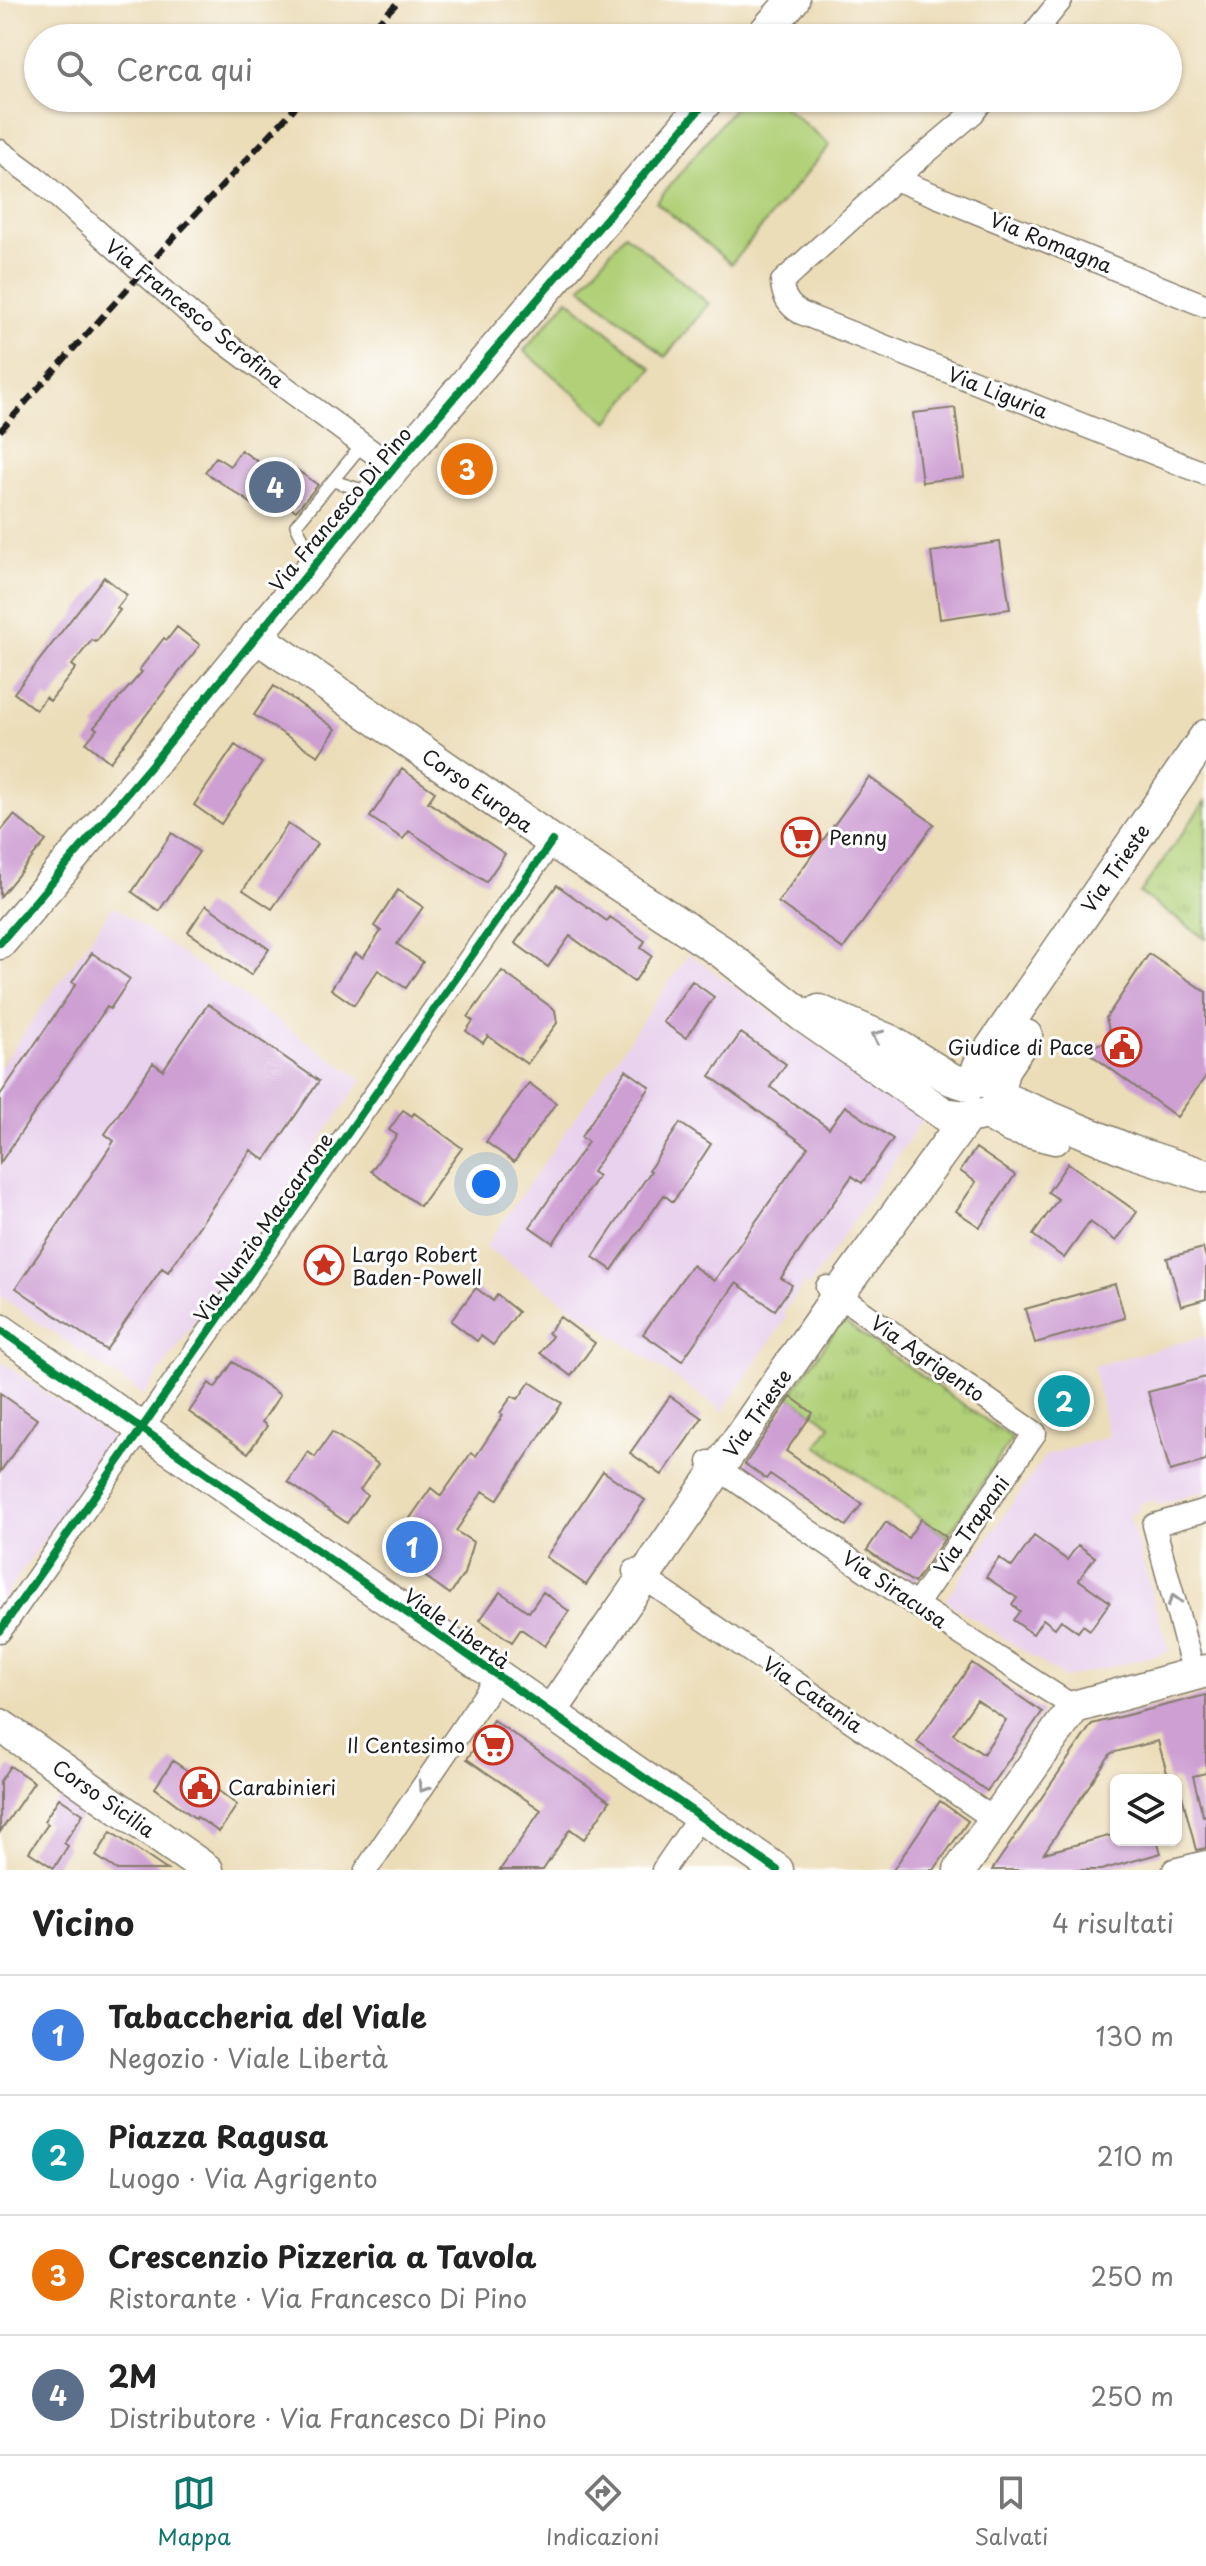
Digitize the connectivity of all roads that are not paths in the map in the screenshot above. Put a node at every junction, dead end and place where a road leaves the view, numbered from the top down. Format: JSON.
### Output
{"nodes":[{"id":1,"x":1061,"y":0,"type":"edge"},
{"id":2,"x":790,"y":1,"type":"edge"},
{"id":3,"x":771,"y":24,"type":"edge"},
{"id":4,"x":1041,"y":24,"type":"edge"},
{"id":5,"x":697,"y":112,"type":"edge"},
{"id":6,"x":974,"y":112,"type":"edge"},
{"id":7,"x":0,"y":151,"type":"edge"},
{"id":8,"x":895,"y":179,"type":"junction"},
{"id":9,"x":1206,"y":306,"type":"edge"},
{"id":10,"x":362,"y":445,"type":"junction"},
{"id":11,"x":394,"y":468,"type":"junction"},
{"id":12,"x":1206,"y":474,"type":"edge"},
{"id":13,"x":333,"y":481,"type":"junction"},
{"id":14,"x":373,"y":494,"type":"junction"},
{"id":15,"x":315,"y":564,"type":"junction"},
{"id":16,"x":256,"y":636,"type":"junction"},
{"id":17,"x":1206,"y":736,"type":"edge"},
{"id":18,"x":1206,"y":770,"type":"edge"},
{"id":19,"x":552,"y":841,"type":"junction"},
{"id":20,"x":0,"y":943,"type":"edge"},
{"id":21,"x":978,"y":1101,"type":"junction"},
{"id":22,"x":1206,"y":1176,"type":"edge"},
{"id":23,"x":832,"y":1291,"type":"junction"},
{"id":24,"x":0,"y":1330,"type":"edge"},
{"id":25,"x":142,"y":1428,"type":"junction"},
{"id":26,"x":1026,"y":1445,"type":"joint"},
{"id":27,"x":712,"y":1464,"type":"junction"},
{"id":28,"x":1206,"y":1510,"type":"edge"},
{"id":29,"x":637,"y":1573,"type":"junction"},
{"id":30,"x":916,"y":1605,"type":"junction"},
{"id":31,"x":0,"y":1631,"type":"edge"},
{"id":32,"x":1200,"y":1673,"type":"edge"},
{"id":33,"x":498,"y":1676,"type":"junction"},
{"id":34,"x":1074,"y":1707,"type":"junction"},
{"id":35,"x":544,"y":1708,"type":"junction"},
{"id":36,"x":0,"y":1725,"type":"edge"},
{"id":37,"x":700,"y":1816,"type":"junction"},
{"id":38,"x":974,"y":1853,"type":"edge"},
{"id":39,"x":1206,"y":1862,"type":"edge"},
{"id":40,"x":207,"y":1870,"type":"edge"},
{"id":41,"x":366,"y":1870,"type":"edge"},
{"id":42,"x":663,"y":1870,"type":"edge"},
{"id":43,"x":777,"y":1870,"type":"edge"},
{"id":44,"x":1174,"y":1870,"type":"edge"}],
"edges":[{"from":1,"to":4,"type":"street"},
{"from":2,"to":3,"type":"street"},
{"from":5,"to":11,"type":"street","name":"Via Francesco Di Pino"},
{"from":6,"to":8,"type":"street"},
{"from":7,"to":10,"type":"street","name":"Via Francesco Scrofina"},
{"from":8,"to":9,"type":"street","name":"Via Romagna"},
{"from":8,"to":12,"type":"street","name":"Via Liguria"},
{"from":10,"to":11,"type":"street","name":"Via Francesco Scrofina"},
{"from":10,"to":13,"type":"lane"},
{"from":11,"to":14,"type":"street","name":"Via Francesco Di Pino"},
{"from":13,"to":14,"type":"lane"},
{"from":13,"to":15,"type":"lane"},
{"from":14,"to":15,"type":"street","name":"Via Francesco Di Pino"},
{"from":15,"to":16,"type":"street","name":"Via Francesco Di Pino"},
{"from":16,"to":19,"type":"street","name":"Corso Europa"},
{"from":16,"to":20,"type":"street","name":"Via Francesco Di Pino"},
{"from":17,"to":21,"type":"street","name":"Via Trieste"},
{"from":18,"to":21,"type":"street","name":"Via Trieste"},
{"from":19,"to":21,"type":"street","name":"Corso Europa"},
{"from":19,"to":25,"type":"street","name":"Via Nunzio Maccarrone"},
{"from":21,"to":22,"type":"street","name":"Corso Europa"},
{"from":21,"to":23,"type":"street","name":"Via Trieste"},
{"from":23,"to":26,"type":"street","name":"Via Agrigento"},
{"from":23,"to":27,"type":"street","name":"Via Trieste"},
{"from":24,"to":25,"type":"street","name":"Viale Libertà"},
{"from":25,"to":31,"type":"street","name":"Via Nunzio Maccarrone"},
{"from":25,"to":33,"type":"street","name":"Viale Libertà"},
{"from":26,"to":30,"type":"street","name":"Via Trapani"},
{"from":27,"to":29,"type":"street","name":"Via Trieste"},
{"from":27,"to":30,"type":"street","name":"Via Siracusa"},
{"from":32,"to":28,"type":"street","one_way":true},
{"from":29,"to":35,"type":"street","name":"Via Trieste"},
{"from":29,"to":38,"type":"street","name":"Via Catania"},
{"from":30,"to":34,"type":"street","name":"Via Siracusa"},
{"from":32,"to":34,"type":"street"},
{"from":33,"to":35,"type":"street","name":"Viale Libertà"},
{"from":33,"to":41,"type":"street","one_way":true},
{"from":34,"to":38,"type":"street"},
{"from":35,"to":37,"type":"street","name":"Viale Libertà"},
{"from":36,"to":40,"type":"street","name":"Corso Sicilia"},
{"from":37,"to":42,"type":"street"},
{"from":37,"to":43,"type":"street","name":"Viale Libertà"},
{"from":39,"to":44,"type":"street"}]}
